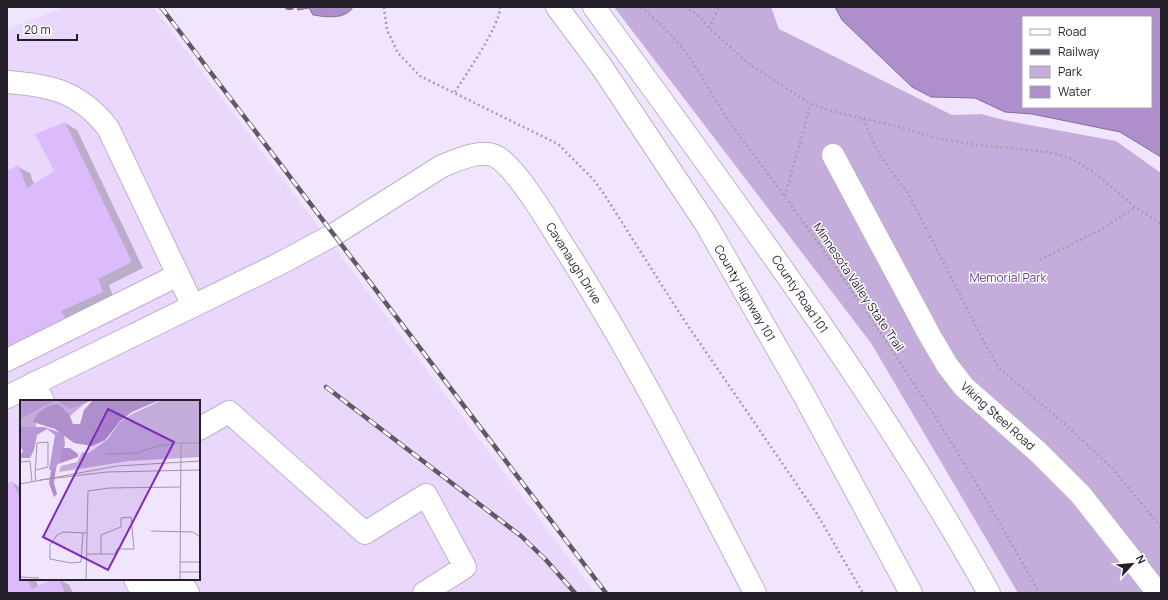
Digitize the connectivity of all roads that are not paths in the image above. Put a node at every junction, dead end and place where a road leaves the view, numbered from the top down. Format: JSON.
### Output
{"nodes":[{"id":1,"x":557,"y":7,"type":"edge"},
{"id":2,"x":594,"y":7,"type":"edge"},
{"id":3,"x":7,"y":82,"type":"edge"},
{"id":4,"x":833,"y":155,"type":"dead end"},
{"id":5,"x":178,"y":276,"type":"junction"},
{"id":6,"x":193,"y":306,"type":"junction"},
{"id":7,"x":7,"y":360,"type":"edge"},
{"id":8,"x":38,"y":392,"type":"edge"},
{"id":9,"x":7,"y":396,"type":"edge"},
{"id":10,"x":200,"y":428,"type":"edge"},
{"id":11,"x":136,"y":580,"type":"edge"},
{"id":12,"x":188,"y":593,"type":"edge"},
{"id":13,"x":424,"y":593,"type":"edge"},
{"id":14,"x":755,"y":593,"type":"edge"},
{"id":15,"x":911,"y":593,"type":"edge"},
{"id":16,"x":989,"y":593,"type":"edge"},
{"id":17,"x":1158,"y":593,"type":"edge"}],
"edges":[{"from":1,"to":15,"type":"main road","name":"County Highway 101"},
{"from":2,"to":16,"type":"main road","name":"County Road 101"},
{"from":3,"to":5,"type":"main road"},
{"from":4,"to":17,"type":"main road","name":"Viking Steel Road"},
{"from":5,"to":6,"type":"main road"},
{"from":5,"to":7,"type":"main road"},
{"from":6,"to":8,"type":"main road","name":"Cavanaugh Drive"},
{"from":6,"to":14,"type":"main road","name":"Cavanaugh Drive"},
{"from":8,"to":9,"type":"main road","name":"Cavanaugh Drive"},
{"from":10,"to":13,"type":"main road"},
{"from":11,"to":12,"type":"main road"}]}
